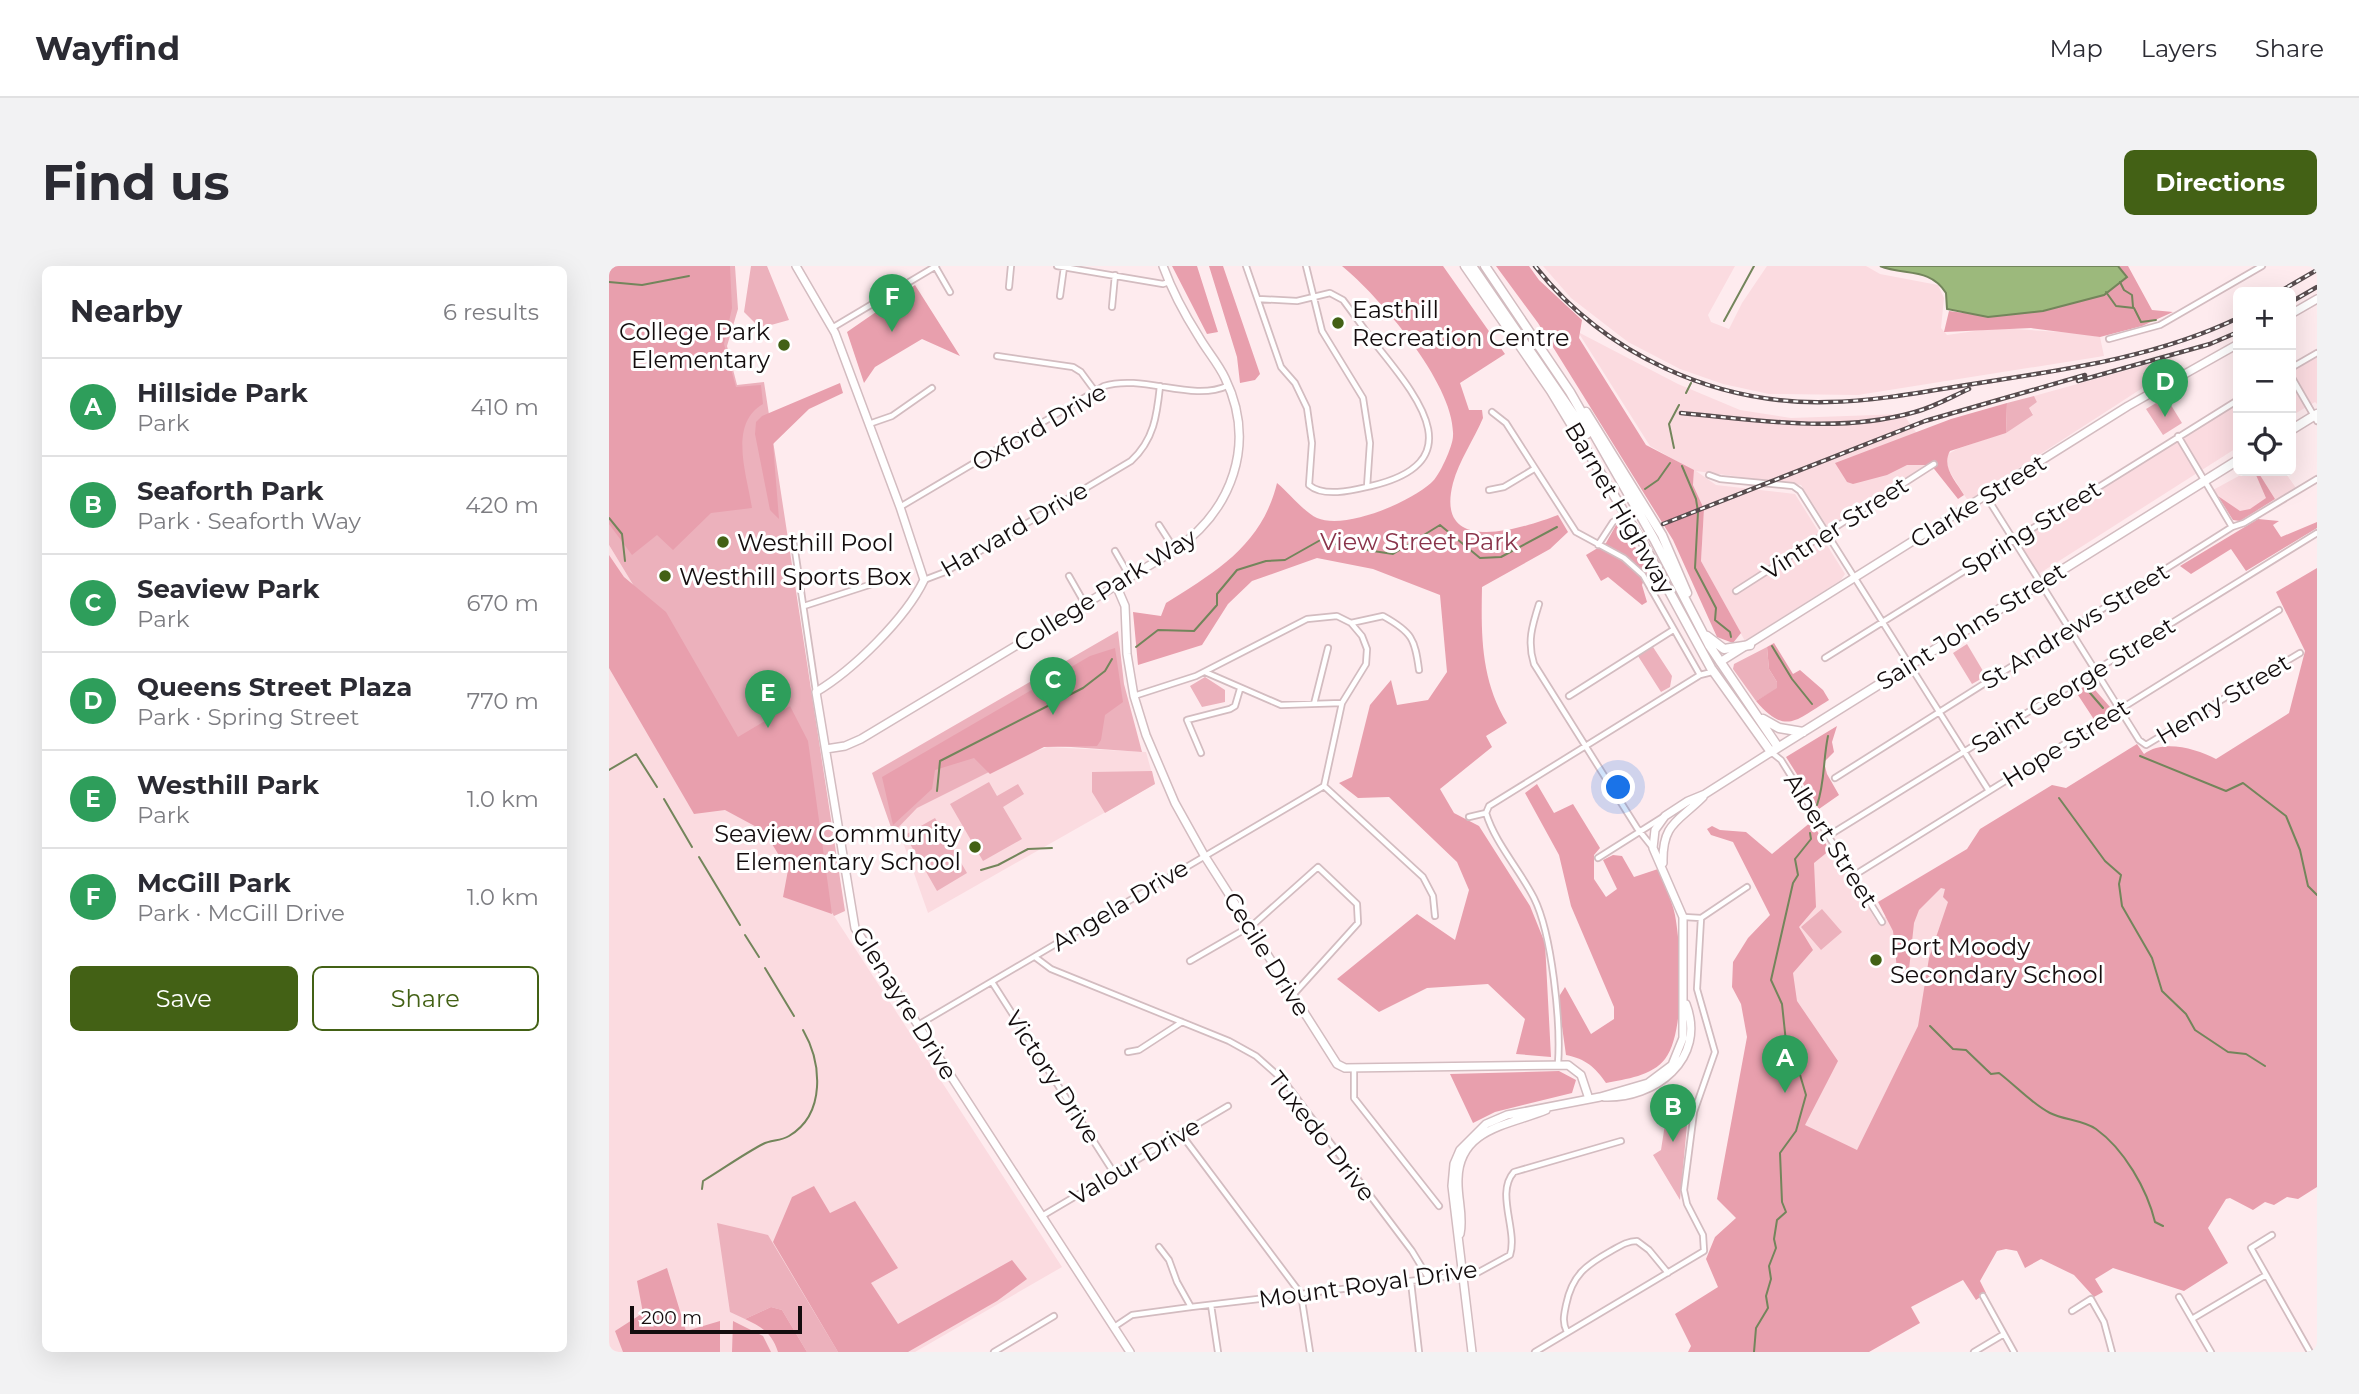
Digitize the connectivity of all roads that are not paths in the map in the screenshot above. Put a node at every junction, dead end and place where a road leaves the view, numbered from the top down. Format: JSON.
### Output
{"nodes":[{"id":1,"x":796,"y":266,"type":"edge"},
{"id":2,"x":935,"y":266,"type":"edge"},
{"id":3,"x":1011,"y":266,"type":"edge"},
{"id":4,"x":1163,"y":266,"type":"edge"},
{"id":5,"x":1247,"y":266,"type":"edge"},
{"id":6,"x":1306,"y":266,"type":"edge"},
{"id":7,"x":1465,"y":266,"type":"edge"},
{"id":8,"x":1472,"y":266,"type":"edge"},
{"id":9,"x":1485,"y":266,"type":"edge"},
{"id":10,"x":2262,"y":266,"type":"edge"},
{"id":11,"x":1061,"y":267,"type":"edge"},
{"id":12,"x":1115,"y":275,"type":"junction"},
{"id":13,"x":1169,"y":282,"type":"junction"},
{"id":14,"x":1009,"y":287,"type":"dead end"},
{"id":15,"x":950,"y":292,"type":"dead end"},
{"id":16,"x":1060,"y":296,"type":"dead end"},
{"id":17,"x":1312,"y":296,"type":"junction"},
{"id":18,"x":1258,"y":299,"type":"junction"},
{"id":19,"x":2317,"y":299,"type":"edge"},
{"id":20,"x":1112,"y":307,"type":"dead end"},
{"id":21,"x":2296,"y":311,"type":"edge"},
{"id":22,"x":832,"y":328,"type":"junction"},
{"id":23,"x":2109,"y":339,"type":"dead end"},
{"id":24,"x":2233,"y":347,"type":"edge"},
{"id":25,"x":2317,"y":352,"type":"edge"},
{"id":26,"x":997,"y":356,"type":"dead end"},
{"id":27,"x":2296,"y":365,"type":"edge"},
{"id":28,"x":2296,"y":384,"type":"edge"},
{"id":29,"x":1160,"y":386,"type":"junction"},
{"id":30,"x":1228,"y":386,"type":"junction"},
{"id":31,"x":932,"y":388,"type":"dead end"},
{"id":32,"x":1095,"y":391,"type":"junction"},
{"id":33,"x":1570,"y":392,"type":"junction"},
{"id":34,"x":2233,"y":403,"type":"edge"},
{"id":35,"x":1492,"y":412,"type":"dead end"},
{"id":36,"x":2316,"y":417,"type":"edge"},
{"id":37,"x":869,"y":424,"type":"junction"},
{"id":38,"x":2296,"y":427,"type":"edge"},
{"id":39,"x":2178,"y":436,"type":"junction"},
{"id":40,"x":1601,"y":449,"type":"junction"},
{"id":41,"x":2233,"y":463,"type":"edge"},
{"id":42,"x":1934,"y":464,"type":"dead end"},
{"id":43,"x":1534,"y":469,"type":"junction"},
{"id":44,"x":1709,"y":475,"type":"dead end"},
{"id":45,"x":2317,"y":479,"type":"edge"},
{"id":46,"x":2204,"y":480,"type":"junction"},
{"id":47,"x":1367,"y":487,"type":"junction"},
{"id":48,"x":1489,"y":490,"type":"dead end"},
{"id":49,"x":1986,"y":496,"type":"junction"},
{"id":50,"x":901,"y":507,"type":"junction"},
{"id":51,"x":1636,"y":507,"type":"junction"},
{"id":52,"x":1626,"y":513,"type":"junction"},
{"id":53,"x":1159,"y":525,"type":"dead end"},
{"id":54,"x":2232,"y":527,"type":"junction"},
{"id":55,"x":2317,"y":533,"type":"edge"},
{"id":56,"x":1828,"y":534,"type":"junction"},
{"id":57,"x":793,"y":537,"type":"dead end"},
{"id":58,"x":2014,"y":539,"type":"junction"},
{"id":59,"x":1598,"y":545,"type":"junction"},
{"id":60,"x":1115,"y":551,"type":"dead end"},
{"id":61,"x":1175,"y":551,"type":"junction"},
{"id":62,"x":1069,"y":576,"type":"dead end"},
{"id":63,"x":1130,"y":577,"type":"junction"},
{"id":64,"x":1856,"y":578,"type":"junction"},
{"id":65,"x":924,"y":580,"type":"junction"},
{"id":66,"x":2041,"y":583,"type":"junction"},
{"id":67,"x":869,"y":585,"type":"dead end"},
{"id":68,"x":1116,"y":585,"type":"junction"},
{"id":69,"x":1735,"y":592,"type":"dead end"},
{"id":70,"x":1085,"y":604,"type":"junction"},
{"id":71,"x":1539,"y":604,"type":"dead end"},
{"id":72,"x":804,"y":606,"type":"junction"},
{"id":73,"x":1692,"y":609,"type":"junction"},
{"id":74,"x":2279,"y":610,"type":"dead end"},
{"id":75,"x":1883,"y":622,"type":"junction"},
{"id":76,"x":1351,"y":623,"type":"junction"},
{"id":77,"x":2070,"y":629,"type":"junction"},
{"id":78,"x":1673,"y":630,"type":"junction"},
{"id":79,"x":1702,"y":631,"type":"junction"},
{"id":80,"x":1750,"y":645,"type":"junction"},
{"id":81,"x":1328,"y":648,"type":"dead end"},
{"id":82,"x":2300,"y":653,"type":"dead end"},
{"id":83,"x":1825,"y":658,"type":"dead end"},
{"id":84,"x":1707,"y":662,"type":"junction"},
{"id":85,"x":1720,"y":662,"type":"junction"},
{"id":86,"x":1910,"y":665,"type":"junction"},
{"id":87,"x":2095,"y":669,"type":"junction"},
{"id":88,"x":1419,"y":670,"type":"dead end"},
{"id":89,"x":1713,"y":671,"type":"junction"},
{"id":90,"x":1204,"y":672,"type":"junction"},
{"id":91,"x":1700,"y":675,"type":"junction"},
{"id":92,"x":1240,"y":689,"type":"junction"},
{"id":93,"x":816,"y":692,"type":"junction"},
{"id":94,"x":1134,"y":696,"type":"junction"},
{"id":95,"x":1569,"y":696,"type":"dead end"},
{"id":96,"x":1342,"y":702,"type":"junction"},
{"id":97,"x":1314,"y":704,"type":"junction"},
{"id":98,"x":2120,"y":710,"type":"junction"},
{"id":99,"x":1939,"y":712,"type":"junction"},
{"id":100,"x":1761,"y":718,"type":"junction"},
{"id":101,"x":1803,"y":732,"type":"junction"},
{"id":102,"x":1584,"y":747,"type":"junction"},
{"id":103,"x":826,"y":749,"type":"junction"},
{"id":104,"x":1774,"y":750,"type":"junction"},
{"id":105,"x":1965,"y":752,"type":"junction"},
{"id":106,"x":1201,"y":753,"type":"dead end"},
{"id":107,"x":1835,"y":778,"type":"dead end"},
{"id":108,"x":1324,"y":786,"type":"junction"},
{"id":109,"x":1989,"y":791,"type":"junction"},
{"id":110,"x":1705,"y":794,"type":"junction"},
{"id":111,"x":1486,"y":813,"type":"junction"},
{"id":112,"x":1665,"y":816,"type":"junction"},
{"id":113,"x":1469,"y":817,"type":"dead end"},
{"id":114,"x":1639,"y":831,"type":"junction"},
{"id":115,"x":1828,"y":836,"type":"junction"},
{"id":116,"x":1653,"y":848,"type":"junction"},
{"id":117,"x":1204,"y":855,"type":"junction"},
{"id":118,"x":1598,"y":858,"type":"dead end"},
{"id":119,"x":1663,"y":865,"type":"junction"},
{"id":120,"x":1853,"y":876,"type":"junction"},
{"id":121,"x":1747,"y":887,"type":"dead end"},
{"id":122,"x":1435,"y":916,"type":"dead end"},
{"id":123,"x":1683,"y":917,"type":"junction"},
{"id":124,"x":1701,"y":918,"type":"junction"},
{"id":125,"x":1882,"y":922,"type":"dead end"},
{"id":126,"x":1250,"y":926,"type":"junction"},
{"id":127,"x":1035,"y":957,"type":"junction"},
{"id":128,"x":1190,"y":961,"type":"dead end"},
{"id":129,"x":992,"y":981,"type":"junction"},
{"id":130,"x":1293,"y":995,"type":"junction"},
{"id":131,"x":1182,"y":1022,"type":"junction"},
{"id":132,"x":917,"y":1026,"type":"junction"},
{"id":133,"x":1128,"y":1052,"type":"dead end"},
{"id":134,"x":1558,"y":1064,"type":"junction"},
{"id":135,"x":1354,"y":1068,"type":"junction"},
{"id":136,"x":1589,"y":1099,"type":"junction"},
{"id":137,"x":1228,"y":1106,"type":"dead end"},
{"id":138,"x":1181,"y":1134,"type":"junction"},
{"id":139,"x":1621,"y":1141,"type":"dead end"},
{"id":140,"x":1114,"y":1173,"type":"junction"},
{"id":141,"x":1439,"y":1206,"type":"dead end"},
{"id":142,"x":1042,"y":1216,"type":"junction"},
{"id":143,"x":2272,"y":1236,"type":"dead end"},
{"id":144,"x":1159,"y":1247,"type":"dead end"},
{"id":145,"x":1668,"y":1273,"type":"junction"},
{"id":146,"x":1464,"y":1275,"type":"junction"},
{"id":147,"x":2266,"y":1275,"type":"junction"},
{"id":148,"x":1429,"y":1279,"type":"junction"},
{"id":149,"x":1411,"y":1282,"type":"junction"},
{"id":150,"x":1301,"y":1294,"type":"junction"},
{"id":151,"x":1983,"y":1296,"type":"dead end"},
{"id":152,"x":2179,"y":1297,"type":"dead end"},
{"id":153,"x":1211,"y":1305,"type":"junction"},
{"id":154,"x":1191,"y":1307,"type":"junction"},
{"id":155,"x":2072,"y":1311,"type":"dead end"},
{"id":156,"x":1055,"y":1316,"type":"dead end"},
{"id":157,"x":2192,"y":1319,"type":"junction"},
{"id":158,"x":1114,"y":1326,"type":"junction"},
{"id":159,"x":1567,"y":1332,"type":"junction"},
{"id":160,"x":2004,"y":1334,"type":"junction"},
{"id":161,"x":2111,"y":1351,"type":"edge"},
{"id":162,"x":994,"y":1352,"type":"edge"},
{"id":163,"x":1130,"y":1352,"type":"edge"},
{"id":164,"x":1218,"y":1352,"type":"edge"},
{"id":165,"x":1310,"y":1352,"type":"edge"},
{"id":166,"x":1419,"y":1352,"type":"edge"},
{"id":167,"x":1472,"y":1352,"type":"edge"},
{"id":168,"x":1535,"y":1352,"type":"edge"},
{"id":169,"x":1974,"y":1352,"type":"edge"},
{"id":170,"x":2014,"y":1352,"type":"edge"},
{"id":171,"x":2211,"y":1352,"type":"edge"},
{"id":172,"x":2310,"y":1352,"type":"edge"}],
"edges":[{"from":1,"to":22,"type":"street"},
{"from":2,"to":15,"type":"street"},
{"from":2,"to":22,"type":"street"},
{"from":3,"to":14,"type":"street"},
{"from":4,"to":13,"type":"street","name":"College Park Way"},
{"from":5,"to":18,"type":"street"},
{"from":6,"to":17,"type":"street"},
{"from":7,"to":52,"type":"main road","name":"Barnet Highway"},
{"from":8,"to":40,"type":"main road"},
{"from":9,"to":33,"type":"main road","name":"Barnet Highway"},
{"from":10,"to":23,"type":"street"},
{"from":11,"to":12,"type":"street"},
{"from":11,"to":16,"type":"street"},
{"from":12,"to":13,"type":"street"},
{"from":12,"to":20,"type":"street"},
{"from":13,"to":30,"type":"street","name":"College Park Way"},
{"from":17,"to":18,"type":"street"},
{"from":17,"to":47,"type":"street"},
{"from":17,"to":47,"type":"street"},
{"from":18,"to":47,"type":"street"},
{"from":19,"to":21,"type":"street"},
{"from":22,"to":37,"type":"street"},
{"from":24,"to":49,"type":"street","name":"Clarke Street"},
{"from":25,"to":27,"type":"street"},
{"from":26,"to":32,"type":"street"},
{"from":28,"to":36,"type":"street"},
{"from":29,"to":30,"type":"street","name":"Oxford Drive"},
{"from":29,"to":32,"type":"street","name":"Oxford Drive"},
{"from":29,"to":65,"type":"street","name":"Harvard Drive"},
{"from":30,"to":61,"type":"street","name":"College Park Way"},
{"from":31,"to":37,"type":"street"},
{"from":32,"to":50,"type":"street","name":"Oxford Drive"},
{"from":33,"to":40,"type":"main road","name":"Barnet Highway"},
{"from":33,"to":73,"type":"main road","name":"Barnet Highway"},
{"from":34,"to":39,"type":"street","name":"Spring Street"},
{"from":35,"to":43,"type":"street"},
{"from":36,"to":38,"type":"main road"},
{"from":37,"to":50,"type":"street"},
{"from":39,"to":46,"type":"street"},
{"from":39,"to":58,"type":"street","name":"Spring Street"},
{"from":40,"to":51,"type":"main road","name":"Barnet Highway"},
{"from":41,"to":46,"type":"main road","name":"Saint Johns Street"},
{"from":42,"to":56,"type":"street","name":"Vintner Street"},
{"from":43,"to":48,"type":"street"},
{"from":43,"to":59,"type":"street"},
{"from":44,"to":56,"type":"street"},
{"from":45,"to":54,"type":"street","name":"St Andrews Street"},
{"from":46,"to":54,"type":"street"},
{"from":46,"to":66,"type":"main road","name":"Saint Johns Street"},
{"from":49,"to":58,"type":"street"},
{"from":49,"to":64,"type":"street","name":"Clarke Street"},
{"from":50,"to":65,"type":"street"},
{"from":51,"to":52,"type":"street"},
{"from":51,"to":73,"type":"main road","name":"Barnet Highway"},
{"from":52,"to":59,"type":"street"},
{"from":52,"to":84,"type":"main road","name":"Barnet Highway"},
{"from":53,"to":61,"type":"street"},
{"from":54,"to":77,"type":"street","name":"St Andrews Street"},
{"from":55,"to":87,"type":"street","name":"Saint George Street"},
{"from":56,"to":64,"type":"street"},
{"from":56,"to":69,"type":"street","name":"Vintner Street"},
{"from":57,"to":72,"type":"street","name":"Glenayre Drive"},
{"from":58,"to":66,"type":"street"},
{"from":58,"to":75,"type":"street","name":"Spring Street"},
{"from":59,"to":78,"type":"street"},
{"from":60,"to":63,"type":"street"},
{"from":61,"to":63,"type":"street","name":"College Park Way"},
{"from":62,"to":70,"type":"street"},
{"from":63,"to":68,"type":"street","name":"College Park Way"},
{"from":64,"to":75,"type":"street"},
{"from":64,"to":80,"type":"street","name":"Clarke Street"},
{"from":65,"to":93,"type":"street","name":"Harvard Drive"},
{"from":66,"to":77,"type":"street"},
{"from":66,"to":86,"type":"main road","name":"Saint Johns Street"},
{"from":67,"to":72,"type":"street"},
{"from":68,"to":70,"type":"street","name":"College Park Way"},
{"from":68,"to":94,"type":"street","name":"Cecile Drive"},
{"from":70,"to":103,"type":"street","name":"College Park Way"},
{"from":71,"to":102,"type":"street"},
{"from":72,"to":93,"type":"street","name":"Glenayre Drive"},
{"from":73,"to":79,"type":"main road","name":"Barnet Highway"},
{"from":74,"to":98,"type":"street","name":"Hope Street"},
{"from":75,"to":83,"type":"street","name":"Spring Street"},
{"from":75,"to":86,"type":"street"},
{"from":76,"to":88,"type":"street"},
{"from":76,"to":90,"type":"street"},
{"from":76,"to":96,"type":"street"},
{"from":77,"to":87,"type":"street"},
{"from":77,"to":99,"type":"street","name":"St Andrews Street"},
{"from":78,"to":91,"type":"street"},
{"from":78,"to":95,"type":"street"},
{"from":79,"to":80,"type":"main road"},
{"from":79,"to":85,"type":"main road","name":"Barnet Highway"},
{"from":80,"to":85,"type":"street","name":"Clarke Street"},
{"from":81,"to":97,"type":"street"},
{"from":82,"to":98,"type":"street","name":"Henry Street"},
{"from":84,"to":85,"type":"main road"},
{"from":84,"to":89,"type":"main road","name":"Barnet Highway"},
{"from":85,"to":100,"type":"main road","name":"Barnet Highway"},
{"from":86,"to":99,"type":"street"},
{"from":86,"to":101,"type":"main road","name":"Saint Johns Street"},
{"from":87,"to":98,"type":"street"},
{"from":87,"to":105,"type":"street","name":"Saint George Street"},
{"from":89,"to":91,"type":"street"},
{"from":89,"to":104,"type":"main road","name":"Barnet Highway"},
{"from":90,"to":92,"type":"street"},
{"from":90,"to":94,"type":"street"},
{"from":91,"to":102,"type":"street"},
{"from":92,"to":97,"type":"street"},
{"from":92,"to":106,"type":"street"},
{"from":93,"to":103,"type":"street","name":"Glenayre Drive"},
{"from":94,"to":117,"type":"street","name":"Cecile Drive"},
{"from":96,"to":97,"type":"street"},
{"from":96,"to":108,"type":"street"},
{"from":98,"to":109,"type":"street","name":"Hope Street"},
{"from":99,"to":105,"type":"street"},
{"from":99,"to":107,"type":"street","name":"St Andrews Street"},
{"from":100,"to":101,"type":"main road"},
{"from":100,"to":104,"type":"main road","name":"Barnet Highway"},
{"from":101,"to":104,"type":"main road","name":"Saint Johns Street"},
{"from":102,"to":111,"type":"street"},
{"from":102,"to":114,"type":"street"},
{"from":103,"to":132,"type":"street","name":"Glenayre Drive"},
{"from":104,"to":110,"type":"street","name":"Saint Johns Street"},
{"from":104,"to":115,"type":"street","name":"Albert Street"},
{"from":105,"to":109,"type":"street"},
{"from":105,"to":115,"type":"street","name":"Saint George Street"},
{"from":108,"to":117,"type":"street","name":"Angela Drive"},
{"from":108,"to":122,"type":"street"},
{"from":109,"to":120,"type":"street","name":"Hope Street"},
{"from":110,"to":112,"type":"street","name":"Saint Johns Street"},
{"from":110,"to":119,"type":"street","name":"Saint Johns Street"},
{"from":111,"to":113,"type":"street"},
{"from":111,"to":134,"type":"street"},
{"from":112,"to":114,"type":"street","name":"Saint Johns Street"},
{"from":112,"to":116,"type":"street"},
{"from":114,"to":116,"type":"street"},
{"from":114,"to":118,"type":"street","name":"Saint Johns Street"},
{"from":115,"to":120,"type":"street","name":"Albert Street"},
{"from":116,"to":119,"type":"street"},
{"from":117,"to":126,"type":"street","name":"Cecile Drive"},
{"from":117,"to":127,"type":"street","name":"Angela Drive"},
{"from":119,"to":123,"type":"street"},
{"from":120,"to":125,"type":"street","name":"Albert Street"},
{"from":121,"to":124,"type":"street"},
{"from":123,"to":124,"type":"street"},
{"from":123,"to":136,"type":"street"},
{"from":124,"to":145,"type":"street"},
{"from":126,"to":128,"type":"street"},
{"from":126,"to":130,"type":"street","name":"Cecile Drive"},
{"from":126,"to":130,"type":"street"},
{"from":127,"to":129,"type":"street","name":"Angela Drive"},
{"from":127,"to":131,"type":"street","name":"Tuxedo Drive"},
{"from":129,"to":132,"type":"street","name":"Angela Drive"},
{"from":129,"to":140,"type":"street","name":"Victory Drive"},
{"from":130,"to":135,"type":"street","name":"Cecile Drive"},
{"from":131,"to":133,"type":"street"},
{"from":131,"to":148,"type":"street","name":"Tuxedo Drive"},
{"from":132,"to":142,"type":"street","name":"Glenayre Drive"},
{"from":134,"to":135,"type":"street"},
{"from":134,"to":136,"type":"street"},
{"from":135,"to":141,"type":"street"},
{"from":136,"to":146,"type":"street"},
{"from":137,"to":138,"type":"street","name":"Valour Drive"},
{"from":138,"to":140,"type":"street","name":"Valour Drive"},
{"from":138,"to":150,"type":"street"},
{"from":139,"to":146,"type":"street","name":"Mount Royal Drive"},
{"from":140,"to":142,"type":"street","name":"Valour Drive"},
{"from":142,"to":158,"type":"street","name":"Glenayre Drive"},
{"from":143,"to":147,"type":"street"},
{"from":144,"to":154,"type":"street"},
{"from":145,"to":159,"type":"street"},
{"from":145,"to":159,"type":"street"},
{"from":146,"to":148,"type":"street","name":"Mount Royal Drive"},
{"from":146,"to":167,"type":"street"},
{"from":147,"to":157,"type":"street"},
{"from":147,"to":172,"type":"street"},
{"from":148,"to":149,"type":"street","name":"Mount Royal Drive"},
{"from":149,"to":150,"type":"street","name":"Mount Royal Drive"},
{"from":149,"to":166,"type":"street"},
{"from":150,"to":153,"type":"street","name":"Mount Royal Drive"},
{"from":150,"to":165,"type":"street"},
{"from":151,"to":160,"type":"street"},
{"from":152,"to":157,"type":"street"},
{"from":153,"to":154,"type":"street","name":"Mount Royal Drive"},
{"from":153,"to":164,"type":"street"},
{"from":154,"to":158,"type":"street","name":"Mount Royal Drive"},
{"from":155,"to":161,"type":"street"},
{"from":156,"to":162,"type":"street"},
{"from":157,"to":171,"type":"street"},
{"from":158,"to":163,"type":"street","name":"Glenayre Drive"},
{"from":159,"to":168,"type":"street"},
{"from":160,"to":169,"type":"street"},
{"from":160,"to":170,"type":"street"}]}
